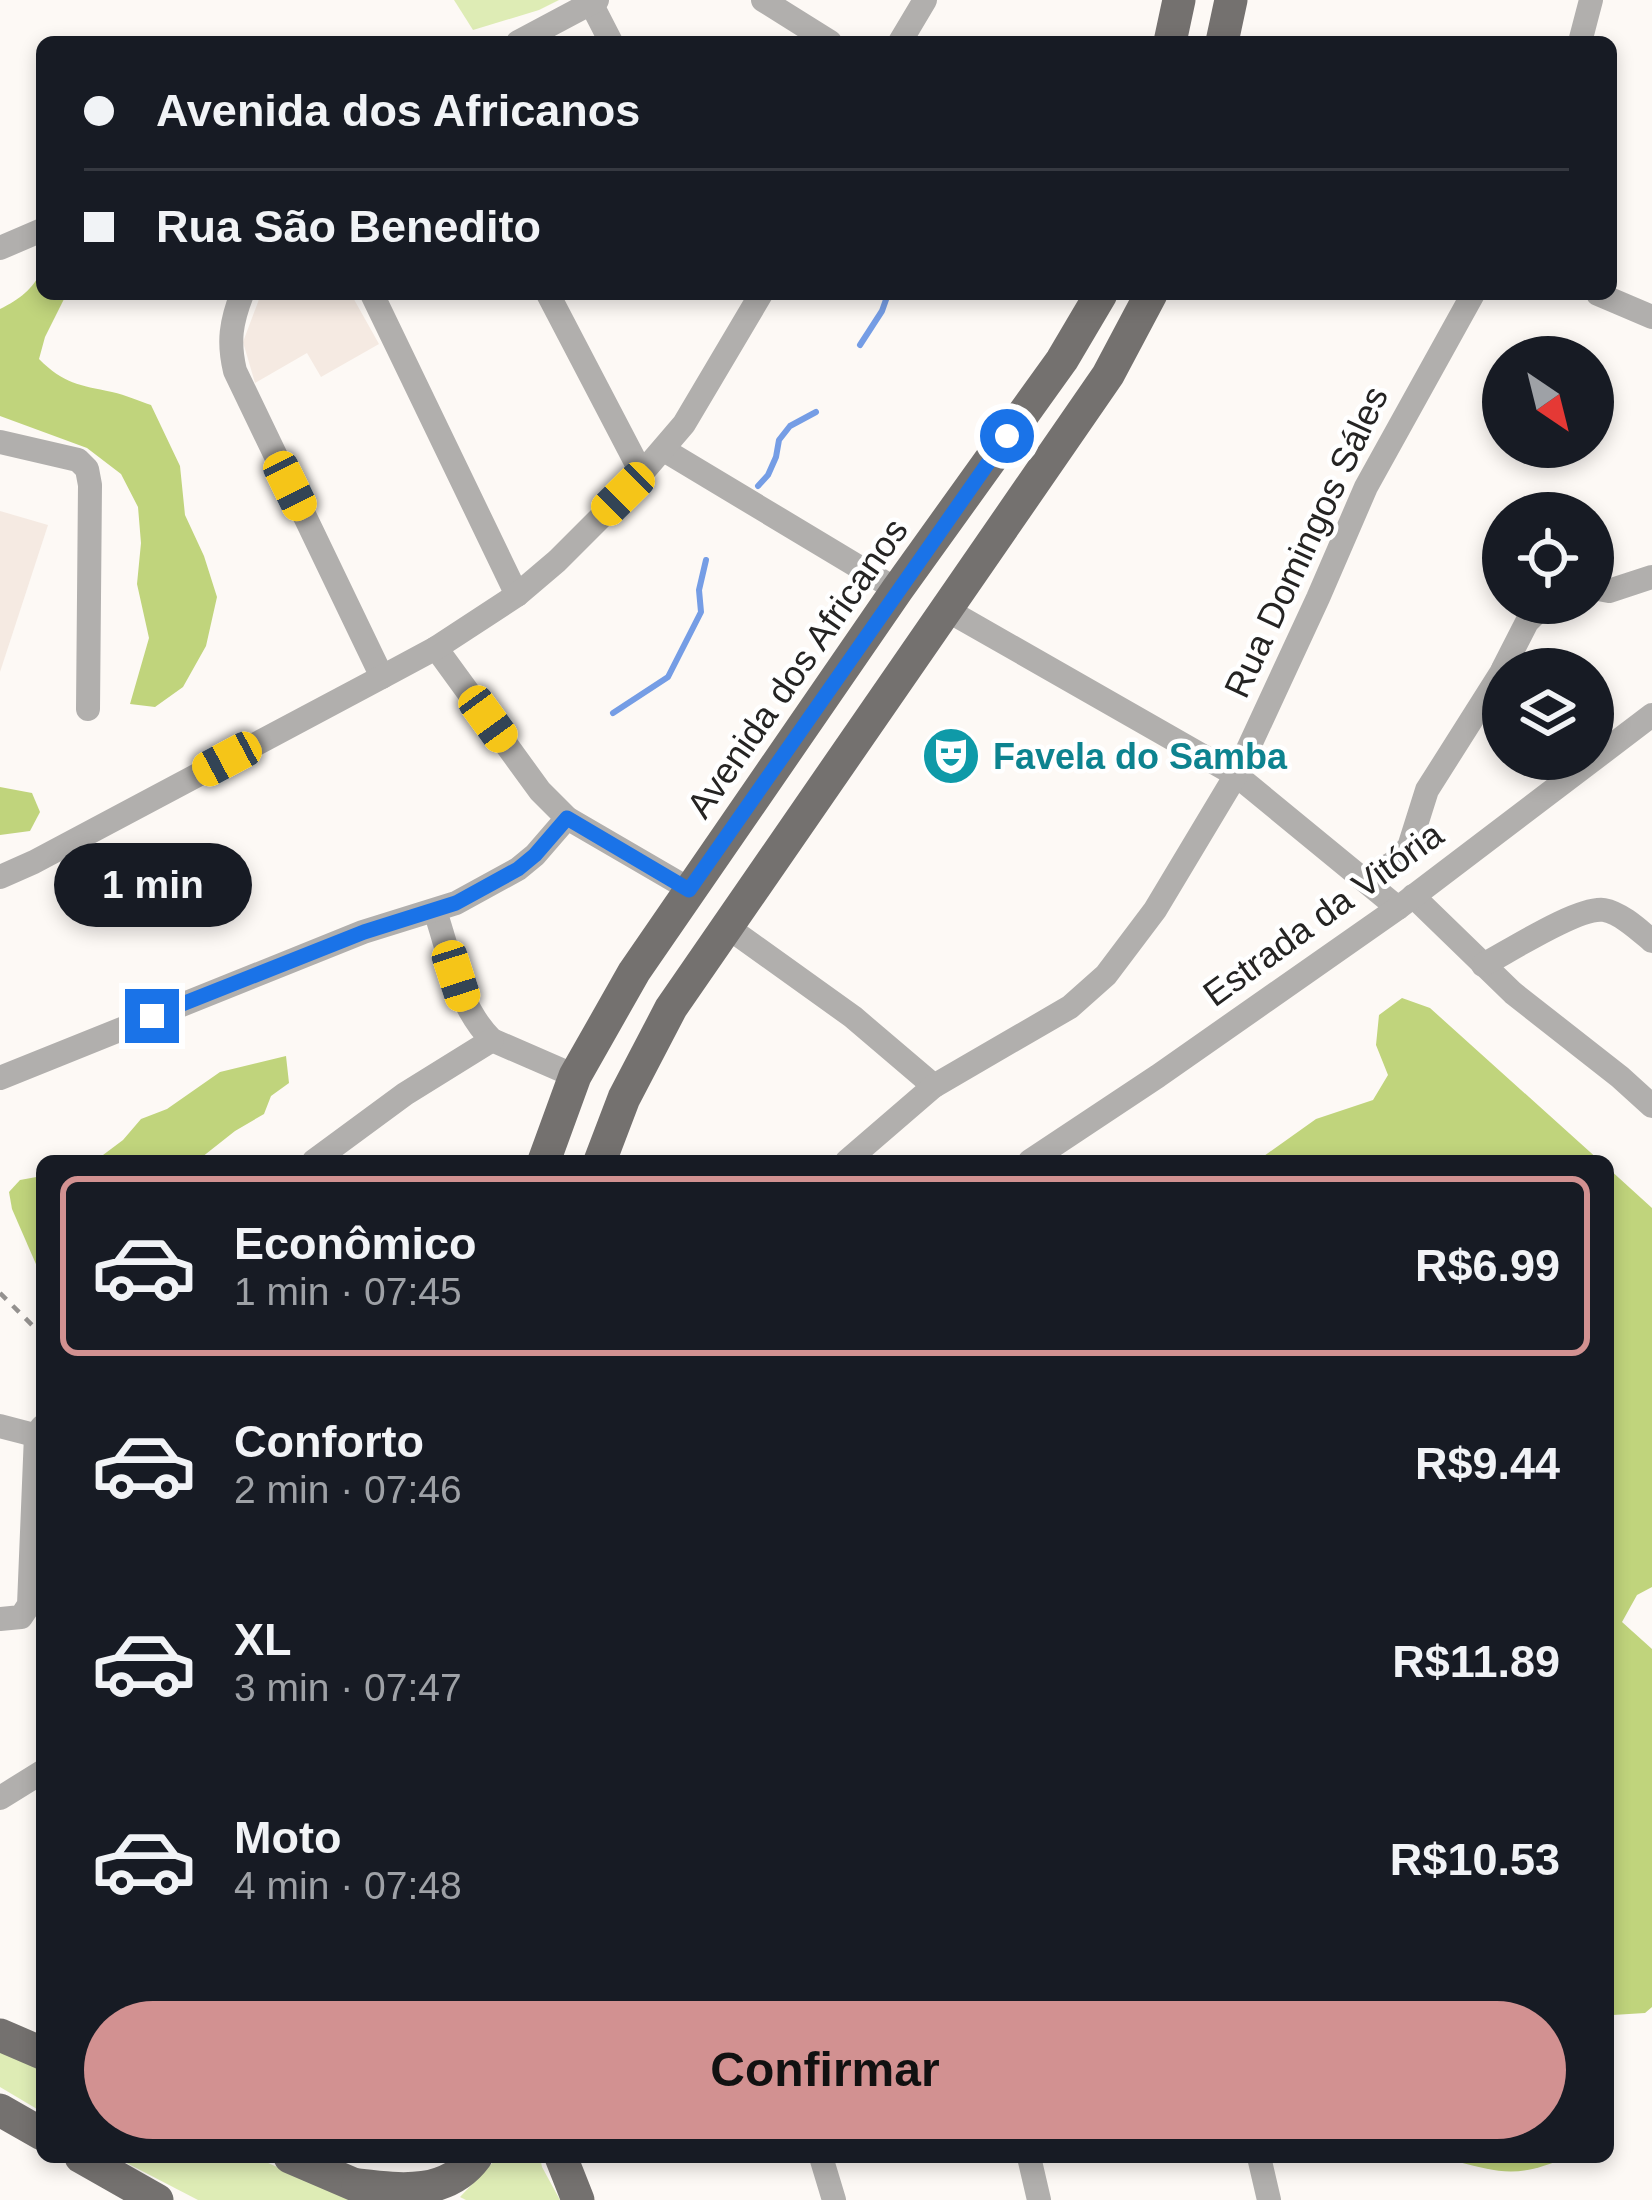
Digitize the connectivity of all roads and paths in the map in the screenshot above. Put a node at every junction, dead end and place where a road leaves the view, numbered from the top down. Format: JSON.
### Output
{"nodes":[{"id":1,"x":764,"y":0,"type":"edge"},
{"id":2,"x":926,"y":0,"type":"edge"},
{"id":3,"x":1179,"y":0,"type":"edge"},
{"id":4,"x":1231,"y":0,"type":"edge"},
{"id":5,"x":1591,"y":0,"type":"edge"},
{"id":6,"x":594,"y":2,"type":"edge"},
{"id":7,"x":792,"y":18,"type":"junction"},
{"id":8,"x":529,"y":36,"type":"edge"},
{"id":9,"x":608,"y":36,"type":"edge"},
{"id":10,"x":781,"y":36,"type":"edge"},
{"id":11,"x":820,"y":36,"type":"edge"},
{"id":12,"x":904,"y":36,"type":"edge"},
{"id":13,"x":1171,"y":36,"type":"edge"},
{"id":14,"x":1223,"y":36,"type":"edge"},
{"id":15,"x":1582,"y":36,"type":"edge"},
{"id":16,"x":36,"y":233,"type":"edge"},
{"id":17,"x":0,"y":248,"type":"edge"},
{"id":18,"x":240,"y":300,"type":"edge"},
{"id":19,"x":375,"y":300,"type":"edge"},
{"id":20,"x":551,"y":300,"type":"edge"},
{"id":21,"x":753,"y":300,"type":"edge"},
{"id":22,"x":1097,"y":300,"type":"edge"},
{"id":23,"x":1148,"y":300,"type":"edge"},
{"id":24,"x":1460,"y":300,"type":"edge"},
{"id":25,"x":1612,"y":300,"type":"edge"},
{"id":26,"x":1652,"y":317,"type":"edge"},
{"id":27,"x":0,"y":442,"type":"edge"},
{"id":28,"x":664,"y":450,"type":"junction"},
{"id":29,"x":642,"y":474,"type":"junction"},
{"id":30,"x":1652,"y":577,"type":"edge"},
{"id":31,"x":897,"y":590,"type":"junction"},
{"id":32,"x":1614,"y":590,"type":"edge"},
{"id":33,"x":517,"y":595,"type":"junction"},
{"id":34,"x":947,"y":610,"type":"junction"},
{"id":35,"x":436,"y":648,"type":"junction"},
{"id":36,"x":382,"y":677,"type":"junction"},
{"id":37,"x":1482,"y":702,"type":"edge"},
{"id":38,"x":88,"y":709,"type":"dead end"},
{"id":39,"x":1652,"y":715,"type":"edge"},
{"id":40,"x":1236,"y":775,"type":"junction"},
{"id":41,"x":567,"y":818,"type":"junction"},
{"id":42,"x":0,"y":877,"type":"edge"},
{"id":43,"x":1361,"y":878,"type":"junction"},
{"id":44,"x":689,"y":890,"type":"junction"},
{"id":45,"x":1405,"y":902,"type":"junction"},
{"id":46,"x":435,"y":910,"type":"junction"},
{"id":47,"x":726,"y":926,"type":"junction"},
{"id":48,"x":1652,"y":941,"type":"edge"},
{"id":49,"x":1483,"y":965,"type":"junction"},
{"id":50,"x":492,"y":1040,"type":"junction"},
{"id":51,"x":575,"y":1076,"type":"junction"},
{"id":52,"x":0,"y":1078,"type":"edge"},
{"id":53,"x":934,"y":1086,"type":"junction"},
{"id":54,"x":1652,"y":1106,"type":"edge"},
{"id":55,"x":322,"y":1155,"type":"edge"},
{"id":56,"x":546,"y":1155,"type":"edge"},
{"id":57,"x":602,"y":1155,"type":"edge"},
{"id":58,"x":854,"y":1155,"type":"edge"},
{"id":59,"x":1039,"y":1155,"type":"edge"},
{"id":60,"x":0,"y":1293,"type":"edge"},
{"id":61,"x":36,"y":1329,"type":"edge"},
{"id":62,"x":0,"y":1426,"type":"edge"},
{"id":63,"x":36,"y":1432,"type":"edge"},
{"id":64,"x":36,"y":1496,"type":"edge"},
{"id":65,"x":11,"y":1618,"type":"edge"},
{"id":66,"x":36,"y":1776,"type":"edge"},
{"id":67,"x":0,"y":1798,"type":"edge"},
{"id":68,"x":0,"y":2035,"type":"edge"},
{"id":69,"x":36,"y":2050,"type":"edge"},
{"id":70,"x":0,"y":2110,"type":"edge"},
{"id":71,"x":36,"y":2131,"type":"edge"},
{"id":72,"x":92,"y":2163,"type":"edge"},
{"id":73,"x":304,"y":2163,"type":"edge"},
{"id":74,"x":470,"y":2163,"type":"edge"},
{"id":75,"x":563,"y":2163,"type":"edge"},
{"id":76,"x":823,"y":2163,"type":"edge"},
{"id":77,"x":1030,"y":2163,"type":"edge"},
{"id":78,"x":1260,"y":2163,"type":"edge"},
{"id":79,"x":373,"y":2193,"type":"edge"},
{"id":80,"x":157,"y":2200,"type":"edge"},
{"id":81,"x":578,"y":2200,"type":"edge"},
{"id":82,"x":833,"y":2200,"type":"edge"},
{"id":83,"x":1039,"y":2200,"type":"edge"},
{"id":84,"x":1269,"y":2200,"type":"edge"}],
"edges":[{"from":1,"to":7,"type":"street"},
{"from":2,"to":12,"type":"street"},
{"from":3,"to":13,"type":"main road"},
{"from":4,"to":14,"type":"main road"},
{"from":5,"to":15,"type":"street"},
{"from":6,"to":8,"type":"street"},
{"from":6,"to":9,"type":"street"},
{"from":7,"to":10,"type":"street"},
{"from":7,"to":11,"type":"street"},
{"from":16,"to":17,"type":"street"},
{"from":18,"to":36,"type":"street"},
{"from":19,"to":33,"type":"street"},
{"from":20,"to":29,"type":"street"},
{"from":21,"to":28,"type":"street"},
{"from":22,"to":31,"type":"main road","name":"Avenida dos Africanos"},
{"from":23,"to":34,"type":"main road"},
{"from":24,"to":40,"type":"street","name":"Rua Domingos Sáles"},
{"from":25,"to":26,"type":"street"},
{"from":27,"to":38,"type":"street"},
{"from":28,"to":29,"type":"street"},
{"from":28,"to":31,"type":"street"},
{"from":29,"to":33,"type":"street"},
{"from":30,"to":32,"type":"street"},
{"from":31,"to":44,"type":"main road","name":"Avenida dos Africanos"},
{"from":33,"to":35,"type":"street"},
{"from":34,"to":40,"type":"street"},
{"from":34,"to":47,"type":"main road"},
{"from":35,"to":36,"type":"street"},
{"from":35,"to":41,"type":"street"},
{"from":36,"to":42,"type":"street"},
{"from":37,"to":43,"type":"street"},
{"from":39,"to":45,"type":"street","name":"Estrada da Vitória"},
{"from":40,"to":43,"type":"street"},
{"from":40,"to":53,"type":"street","name":"Rua Domingos Sáles"},
{"from":41,"to":44,"type":"street"},
{"from":41,"to":46,"type":"street"},
{"from":43,"to":45,"type":"street"},
{"from":44,"to":51,"type":"main road","name":"Avenida dos Africanos"},
{"from":45,"to":49,"type":"street"},
{"from":45,"to":59,"type":"street","name":"Estrada da Vitória"},
{"from":46,"to":50,"type":"street"},
{"from":46,"to":52,"type":"street"},
{"from":47,"to":53,"type":"street"},
{"from":47,"to":57,"type":"main road"},
{"from":48,"to":49,"type":"street"},
{"from":49,"to":54,"type":"street"},
{"from":50,"to":51,"type":"street"},
{"from":50,"to":55,"type":"street"},
{"from":51,"to":56,"type":"main road","name":"Avenida dos Africanos"},
{"from":53,"to":58,"type":"street","name":"Rua Domingos Sáles"},
{"from":60,"to":61,"type":"path"},
{"from":62,"to":63,"type":"street"},
{"from":64,"to":65,"type":"street"},
{"from":66,"to":67,"type":"street"},
{"from":68,"to":69,"type":"main road"},
{"from":70,"to":71,"type":"main road"},
{"from":72,"to":80,"type":"main road"},
{"from":73,"to":79,"type":"main road"},
{"from":74,"to":79,"type":"main road"},
{"from":75,"to":81,"type":"main road"},
{"from":76,"to":82,"type":"street"},
{"from":77,"to":83,"type":"street"},
{"from":78,"to":84,"type":"street"}]}
